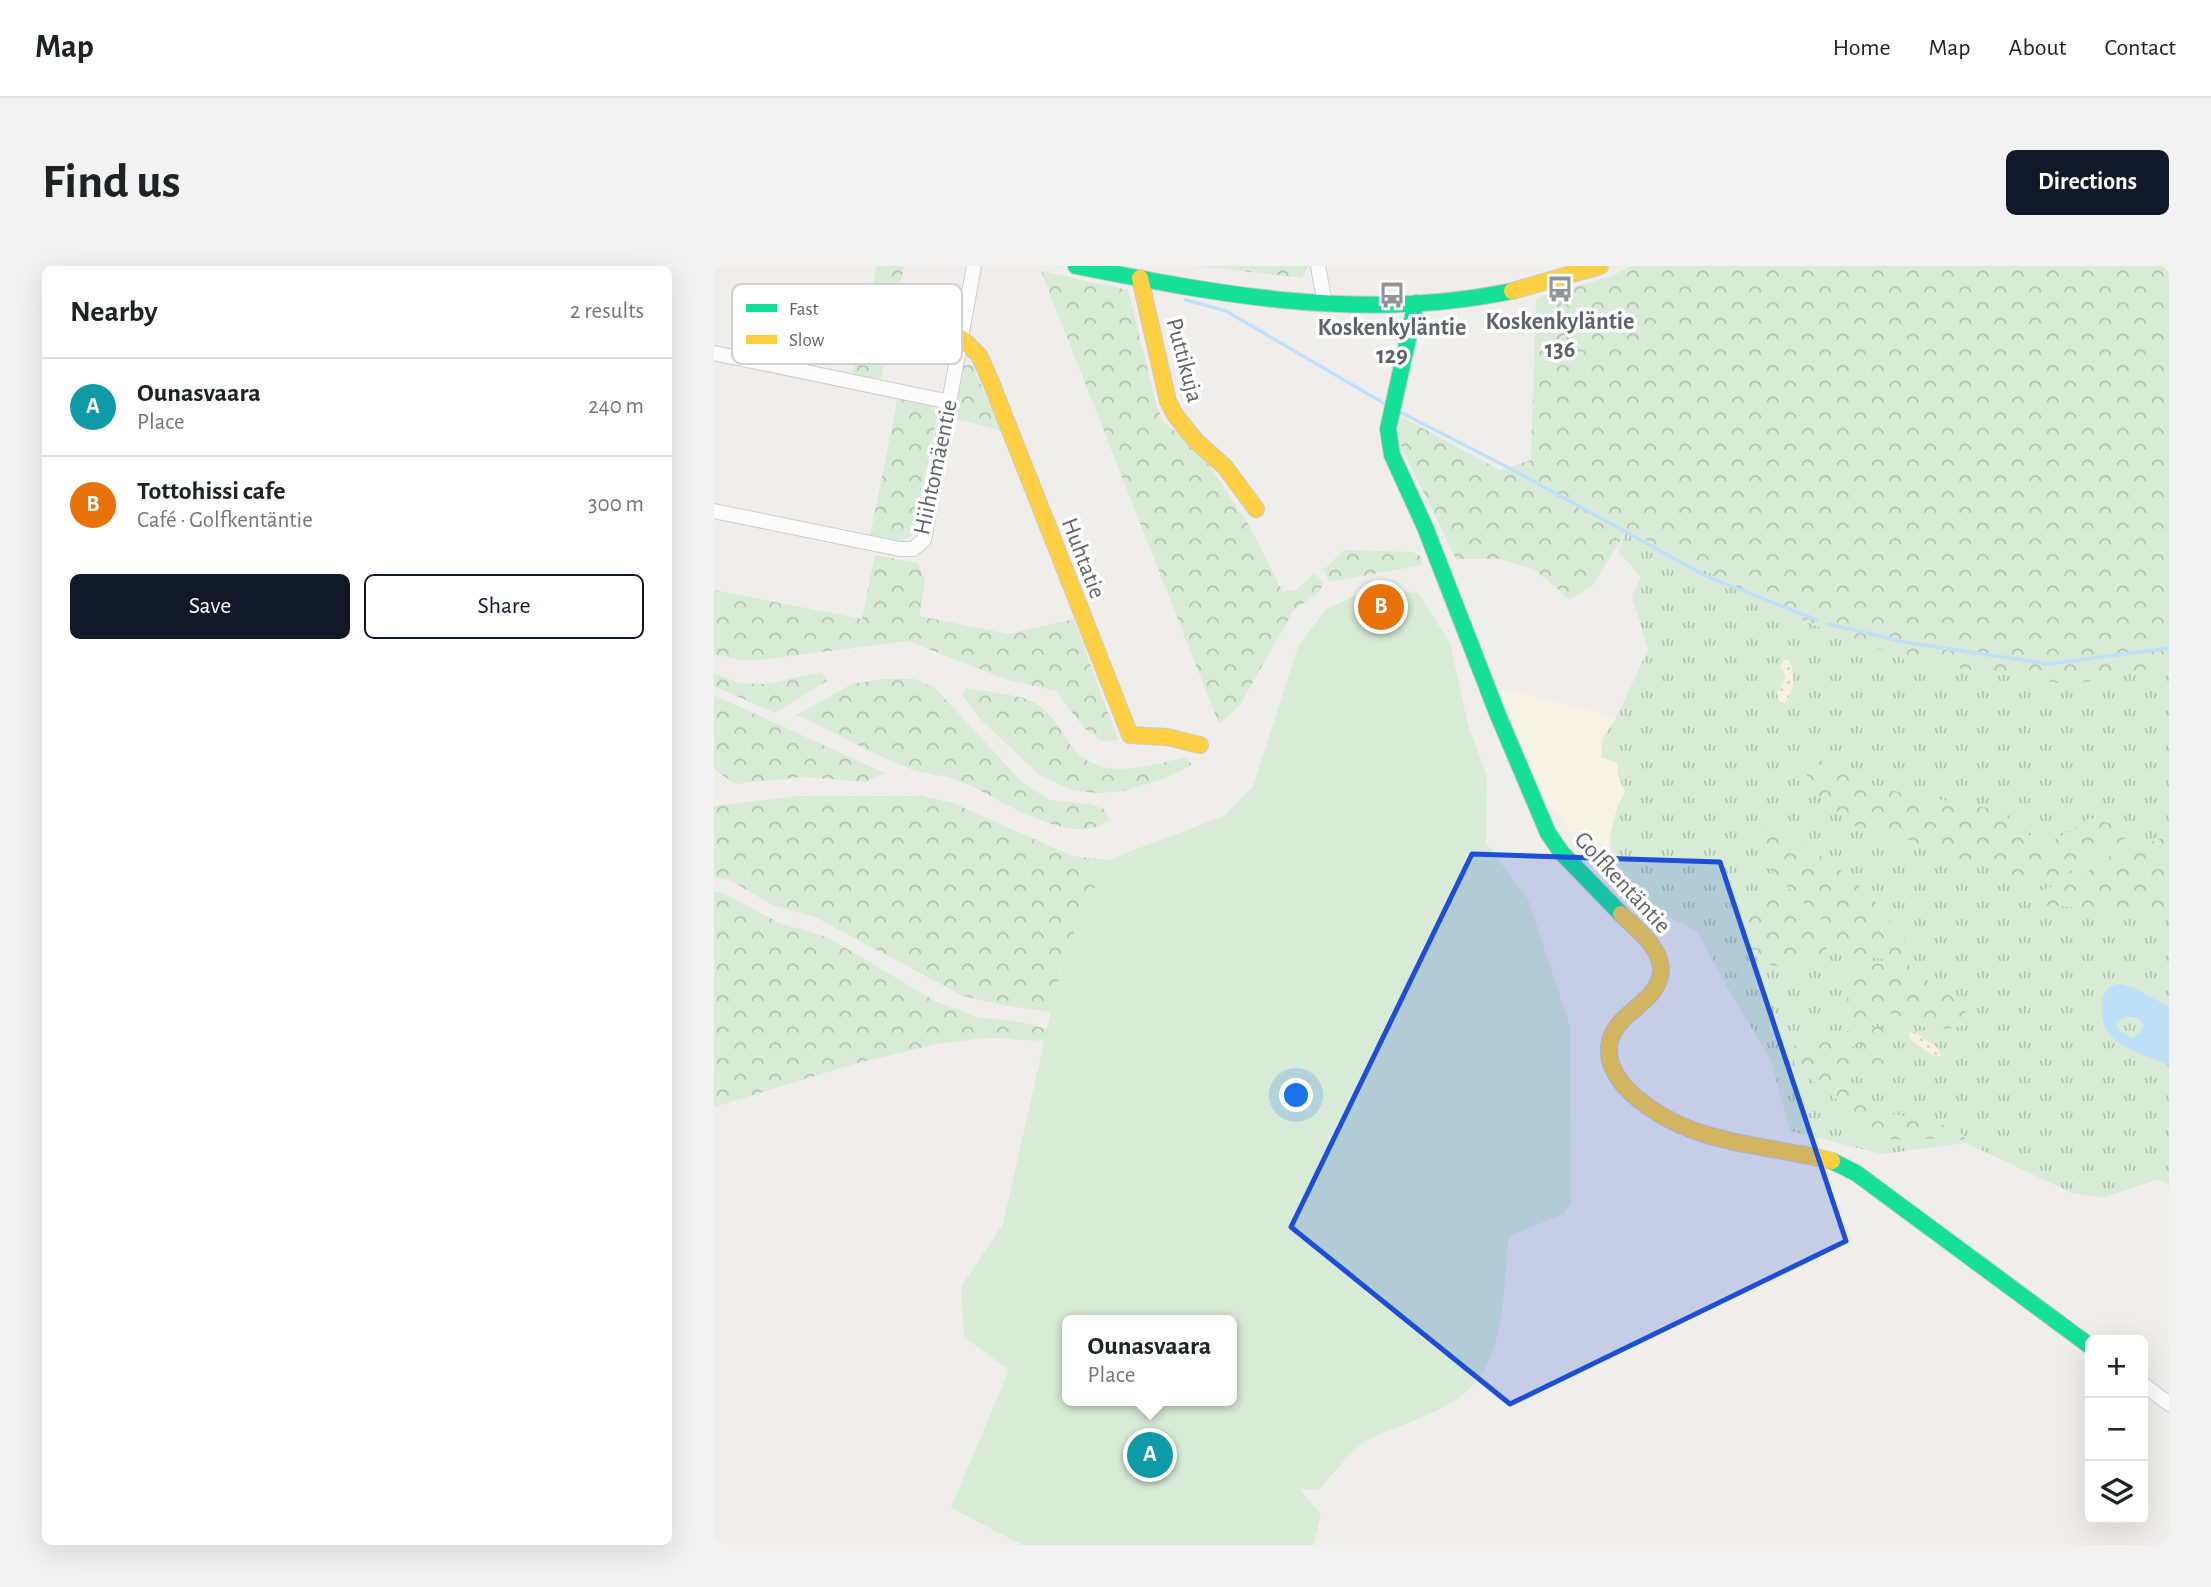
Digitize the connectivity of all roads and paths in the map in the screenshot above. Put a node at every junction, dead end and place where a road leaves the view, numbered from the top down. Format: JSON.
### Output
{"nodes":[{"id":1,"x":974,"y":266,"type":"edge"},
{"id":2,"x":1076,"y":266,"type":"edge"},
{"id":3,"x":1318,"y":266,"type":"edge"},
{"id":4,"x":1600,"y":266,"type":"edge"},
{"id":5,"x":1140,"y":278,"type":"junction"},
{"id":6,"x":1416,"y":303,"type":"junction"},
{"id":7,"x":1325,"y":304,"type":"junction"},
{"id":8,"x":962,"y":332,"type":"edge"},
{"id":9,"x":962,"y":339,"type":"edge"},
{"id":10,"x":714,"y":353,"type":"edge"},
{"id":11,"x":732,"y":357,"type":"edge"},
{"id":12,"x":767,"y":364,"type":"edge"},
{"id":13,"x":957,"y":364,"type":"edge"},
{"id":14,"x":950,"y":402,"type":"junction"},
{"id":15,"x":1256,"y":509,"type":"dead end"},
{"id":16,"x":714,"y":511,"type":"edge"},
{"id":17,"x":1200,"y":745,"type":"dead end"},
{"id":18,"x":2085,"y":1342,"type":"edge"},
{"id":19,"x":2148,"y":1388,"type":"edge"},
{"id":20,"x":2169,"y":1404,"type":"edge"}],
"edges":[{"from":1,"to":8,"type":"street","name":"Hiihtomäentie"},
{"from":2,"to":5,"type":"street"},
{"from":3,"to":7,"type":"street"},
{"from":4,"to":6,"type":"street"},
{"from":5,"to":7,"type":"street"},
{"from":5,"to":15,"type":"street","name":"Puttikuja"},
{"from":6,"to":7,"type":"street"},
{"from":6,"to":18,"type":"street","name":"Golfkentäntie"},
{"from":9,"to":17,"type":"street","name":"Huhtatie"},
{"from":10,"to":11,"type":"street"},
{"from":12,"to":14,"type":"street"},
{"from":13,"to":14,"type":"street","name":"Hiihtomäentie"},
{"from":14,"to":16,"type":"street","name":"Hiihtomäentie"},
{"from":19,"to":20,"type":"street"}]}
